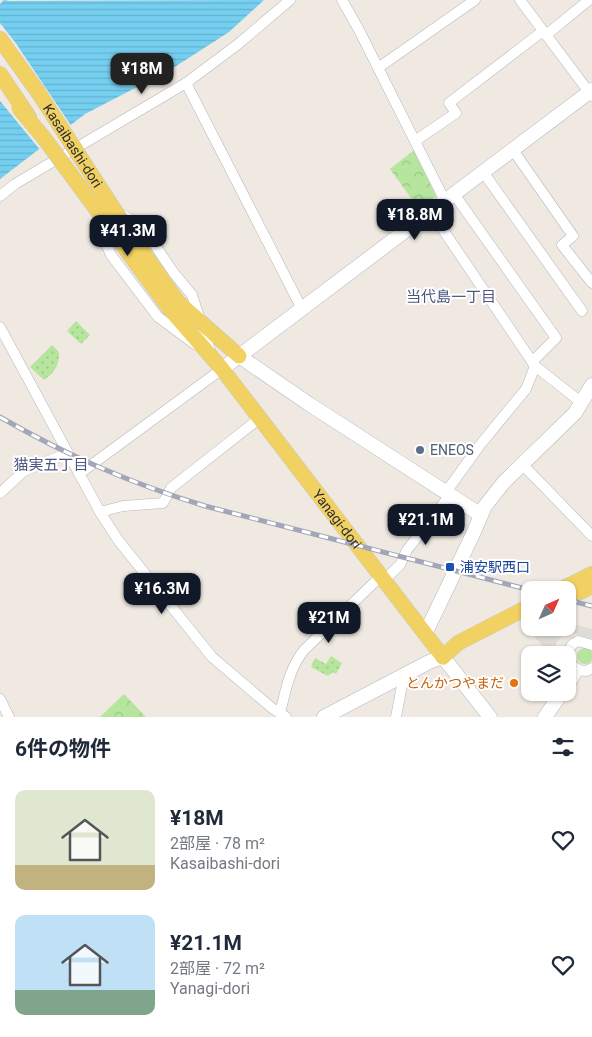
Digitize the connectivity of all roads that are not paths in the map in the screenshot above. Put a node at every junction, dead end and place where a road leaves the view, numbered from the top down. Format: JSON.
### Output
{"nodes":[{"id":1,"x":290,"y":0,"type":"edge"},
{"id":2,"x":342,"y":0,"type":"edge"},
{"id":3,"x":475,"y":0,"type":"edge"},
{"id":4,"x":520,"y":0,"type":"edge"},
{"id":5,"x":589,"y":0,"type":"edge"},
{"id":6,"x":544,"y":33,"type":"junction"},
{"id":7,"x":0,"y":39,"type":"edge"},
{"id":8,"x":0,"y":51,"type":"edge"},
{"id":9,"x":378,"y":68,"type":"junction"},
{"id":10,"x":0,"y":74,"type":"edge"},
{"id":11,"x":27,"y":77,"type":"junction"},
{"id":12,"x":186,"y":83,"type":"junction"},
{"id":13,"x":0,"y":85,"type":"edge"},
{"id":14,"x":591,"y":93,"type":"edge"},
{"id":15,"x":44,"y":138,"type":"junction"},
{"id":16,"x":415,"y":141,"type":"junction"},
{"id":17,"x":513,"y":150,"type":"junction"},
{"id":18,"x":68,"y":154,"type":"junction"},
{"id":19,"x":483,"y":172,"type":"junction"},
{"id":20,"x":0,"y":196,"type":"edge"},
{"id":21,"x":450,"y":198,"type":"junction"},
{"id":22,"x":431,"y":212,"type":"junction"},
{"id":23,"x":592,"y":283,"type":"edge"},
{"id":24,"x":174,"y":305,"type":"junction"},
{"id":25,"x":302,"y":309,"type":"junction"},
{"id":26,"x":582,"y":311,"type":"dead end"},
{"id":27,"x":201,"y":322,"type":"junction"},
{"id":28,"x":0,"y":327,"type":"edge"},
{"id":29,"x":208,"y":351,"type":"junction"},
{"id":30,"x":239,"y":356,"type":"junction"},
{"id":31,"x":534,"y":364,"type":"junction"},
{"id":32,"x":222,"y":369,"type":"junction"},
{"id":33,"x":592,"y":385,"type":"edge"},
{"id":34,"x":582,"y":403,"type":"junction"},
{"id":35,"x":260,"y":418,"type":"junction"},
{"id":36,"x":68,"y":453,"type":"junction"},
{"id":37,"x":522,"y":464,"type":"junction"},
{"id":38,"x":79,"y":474,"type":"junction"},
{"id":39,"x":0,"y":493,"type":"edge"},
{"id":40,"x":448,"y":493,"type":"junction"},
{"id":41,"x":100,"y":512,"type":"junction"},
{"id":42,"x":481,"y":516,"type":"junction"},
{"id":43,"x":592,"y":536,"type":"edge"},
{"id":44,"x":592,"y":574,"type":"edge"},
{"id":45,"x":382,"y":578,"type":"junction"},
{"id":46,"x":576,"y":582,"type":"tunnel mouth"},
{"id":47,"x":521,"y":610,"type":"edge"},
{"id":48,"x":521,"y":622,"type":"edge"},
{"id":49,"x":425,"y":634,"type":"junction"},
{"id":50,"x":592,"y":645,"type":"edge"},
{"id":51,"x":571,"y":646,"type":"edge"},
{"id":52,"x":443,"y":657,"type":"junction"},
{"id":53,"x":592,"y":668,"type":"edge"},
{"id":54,"x":576,"y":670,"type":"edge"},
{"id":55,"x":404,"y":675,"type":"junction"},
{"id":56,"x":0,"y":699,"type":"edge"},
{"id":57,"x":556,"y":701,"type":"edge"},
{"id":58,"x":283,"y":715,"type":"edge"},
{"id":59,"x":9,"y":717,"type":"edge"},
{"id":60,"x":324,"y":717,"type":"edge"},
{"id":61,"x":396,"y":717,"type":"edge"},
{"id":62,"x":490,"y":717,"type":"edge"},
{"id":63,"x":546,"y":717,"type":"edge"}],
"edges":[{"from":1,"to":12,"type":"street"},
{"from":2,"to":9,"type":"street"},
{"from":3,"to":9,"type":"street"},
{"from":4,"to":6,"type":"street"},
{"from":5,"to":6,"type":"street"},
{"from":6,"to":14,"type":"street"},
{"from":6,"to":16,"type":"street"},
{"from":7,"to":11,"type":"main road","name":"Kasaibashi-dori"},
{"from":8,"to":11,"type":"main road"},
{"from":9,"to":16,"type":"street"},
{"from":10,"to":15,"type":"main road","bridge":true},
{"from":11,"to":24,"type":"main road","name":"Kasaibashi-dori","bridge":true},
{"from":12,"to":18,"type":"street"},
{"from":12,"to":25,"type":"street"},
{"from":13,"to":15,"type":"main road","name":"Kasaibashi-dori","bridge":true},
{"from":14,"to":17,"type":"street"},
{"from":15,"to":24,"type":"main road","name":"Kasaibashi-dori","bridge":true},
{"from":16,"to":21,"type":"street"},
{"from":17,"to":19,"type":"street"},
{"from":17,"to":23,"type":"street"},
{"from":18,"to":20,"type":"street"},
{"from":18,"to":27,"type":"street"},
{"from":18,"to":29,"type":"street"},
{"from":19,"to":21,"type":"street"},
{"from":19,"to":26,"type":"street"},
{"from":21,"to":22,"type":"street"},
{"from":21,"to":31,"type":"street"},
{"from":22,"to":25,"type":"street"},
{"from":22,"to":31,"type":"street"},
{"from":24,"to":27,"type":"main road"},
{"from":24,"to":29,"type":"main road","name":"Yanagi-dori"},
{"from":25,"to":30,"type":"street"},
{"from":27,"to":29,"type":"street"},
{"from":27,"to":30,"type":"main road"},
{"from":28,"to":36,"type":"street"},
{"from":29,"to":32,"type":"main road","name":"Yanagi-dori"},
{"from":30,"to":32,"type":"street"},
{"from":30,"to":40,"type":"street"},
{"from":31,"to":34,"type":"street"},
{"from":31,"to":40,"type":"street"},
{"from":32,"to":35,"type":"main road","name":"Yanagi-dori"},
{"from":32,"to":38,"type":"street"},
{"from":33,"to":34,"type":"street"},
{"from":34,"to":37,"type":"street"},
{"from":35,"to":41,"type":"street"},
{"from":35,"to":45,"type":"main road","name":"Yanagi-dori"},
{"from":36,"to":38,"type":"street"},
{"from":36,"to":39,"type":"street"},
{"from":37,"to":42,"type":"street"},
{"from":37,"to":43,"type":"street"},
{"from":38,"to":41,"type":"street"},
{"from":40,"to":42,"type":"street"},
{"from":40,"to":45,"type":"street"},
{"from":41,"to":58,"type":"street"},
{"from":42,"to":49,"type":"street"},
{"from":44,"to":46,"type":"main road"},
{"from":45,"to":49,"type":"main road","name":"Yanagi-dori"},
{"from":45,"to":58,"type":"street"},
{"from":47,"to":52,"type":"main road"},
{"from":48,"to":52,"type":"main road"},
{"from":49,"to":52,"type":"main road","name":"Yanagi-dori"},
{"from":50,"to":51,"type":"street"},
{"from":52,"to":55,"type":"street"},
{"from":52,"to":62,"type":"street","name":"Yanagi-dori"},
{"from":53,"to":54,"type":"street"},
{"from":55,"to":60,"type":"street"},
{"from":55,"to":61,"type":"street"},
{"from":56,"to":59,"type":"street"},
{"from":57,"to":63,"type":"street"}]}
